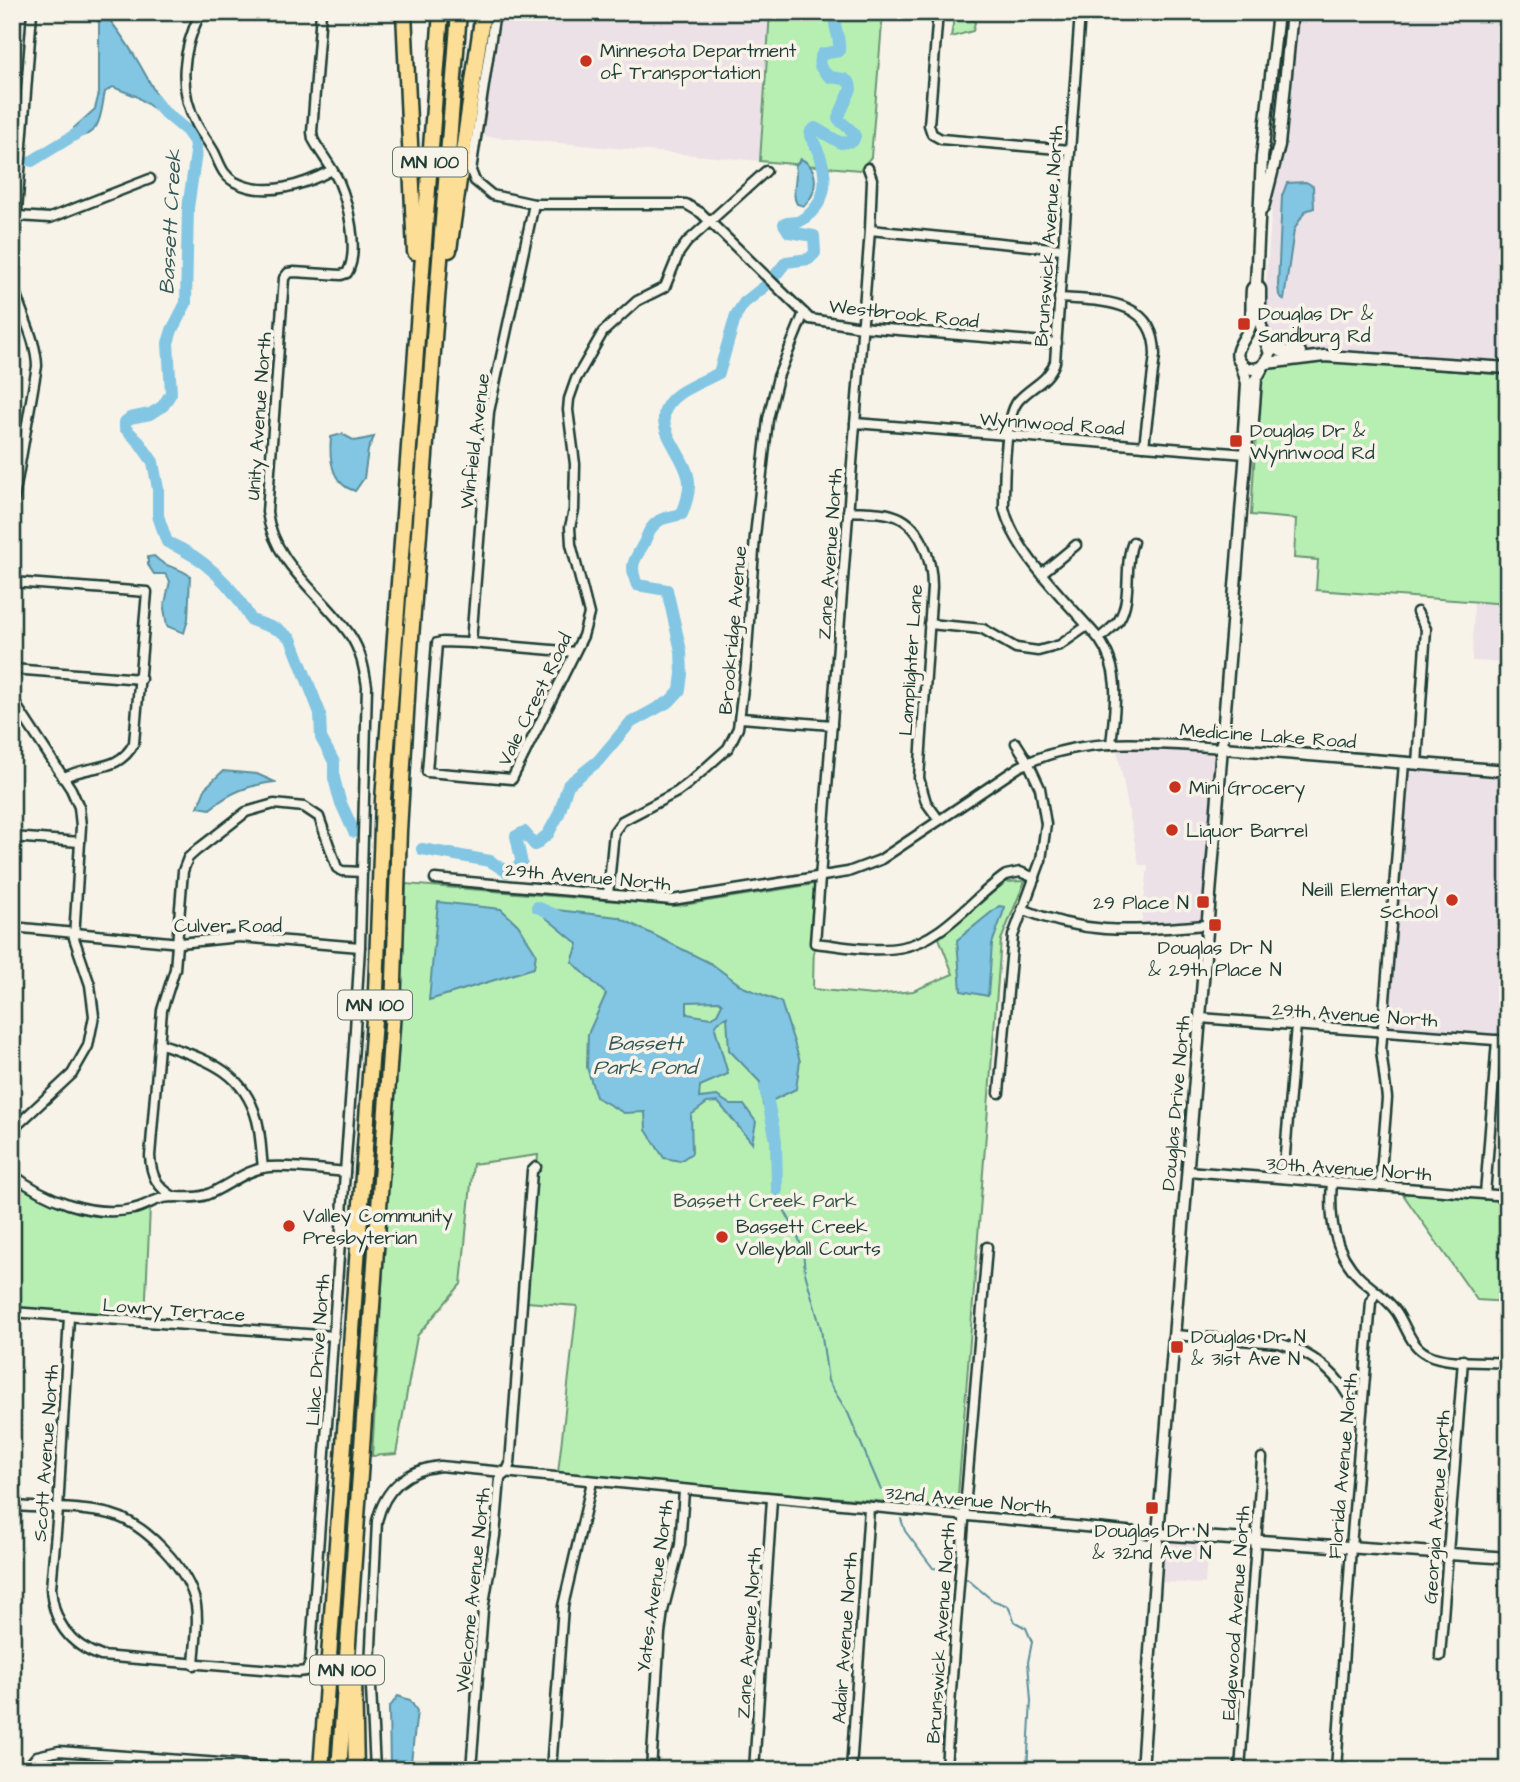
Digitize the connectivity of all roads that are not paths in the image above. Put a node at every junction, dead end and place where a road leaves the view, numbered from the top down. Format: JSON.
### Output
{"nodes":[{"id":1,"x":32,"y":12,"type":"edge"},
{"id":2,"x":201,"y":12,"type":"edge"},
{"id":3,"x":321,"y":12,"type":"edge"},
{"id":4,"x":404,"y":12,"type":"edge"},
{"id":5,"x":441,"y":12,"type":"edge"},
{"id":6,"x":459,"y":12,"type":"edge"},
{"id":7,"x":483,"y":12,"type":"edge"},
{"id":8,"x":495,"y":12,"type":"edge"},
{"id":9,"x":938,"y":12,"type":"edge"},
{"id":10,"x":1080,"y":12,"type":"edge"},
{"id":11,"x":1278,"y":12,"type":"edge"},
{"id":12,"x":1292,"y":12,"type":"edge"},
{"id":13,"x":1070,"y":150,"type":"junction"},
{"id":14,"x":868,"y":168,"type":"dead end"},
{"id":15,"x":332,"y":170,"type":"junction"},
{"id":16,"x":766,"y":171,"type":"dead end"},
{"id":17,"x":150,"y":179,"type":"dead end"},
{"id":18,"x":534,"y":204,"type":"junction"},
{"id":19,"x":1261,"y":215,"type":"junction"},
{"id":20,"x":17,"y":216,"type":"junction"},
{"id":21,"x":709,"y":221,"type":"junction"},
{"id":22,"x":870,"y":230,"type":"junction"},
{"id":23,"x":1062,"y":249,"type":"junction"},
{"id":24,"x":1256,"y":284,"type":"junction"},
{"id":25,"x":437,"y":285,"type":"junction"},
{"id":26,"x":14,"y":295,"type":"edge"},
{"id":27,"x":1059,"y":298,"type":"junction"},
{"id":28,"x":418,"y":311,"type":"junction"},
{"id":29,"x":804,"y":313,"type":"junction"},
{"id":30,"x":862,"y":327,"type":"junction"},
{"id":31,"x":1243,"y":340,"type":"junction"},
{"id":32,"x":1057,"y":342,"type":"junction"},
{"id":33,"x":1267,"y":342,"type":"junction"},
{"id":34,"x":1324,"y":356,"type":"junction"},
{"id":35,"x":1241,"y":363,"type":"junction"},
{"id":36,"x":1265,"y":364,"type":"junction"},
{"id":37,"x":1508,"y":368,"type":"edge"},
{"id":38,"x":855,"y":424,"type":"junction"},
{"id":39,"x":1008,"y":435,"type":"junction"},
{"id":40,"x":1247,"y":439,"type":"junction"},
{"id":41,"x":1144,"y":446,"type":"junction"},
{"id":42,"x":1246,"y":454,"type":"junction"},
{"id":43,"x":12,"y":510,"type":"edge"},
{"id":44,"x":848,"y":511,"type":"junction"},
{"id":45,"x":1133,"y":542,"type":"dead end"},
{"id":46,"x":1076,"y":545,"type":"dead end"},
{"id":47,"x":1042,"y":573,"type":"junction"},
{"id":48,"x":12,"y":583,"type":"edge"},
{"id":49,"x":1417,"y":611,"type":"dead end"},
{"id":50,"x":929,"y":624,"type":"junction"},
{"id":51,"x":1087,"y":626,"type":"junction"},
{"id":52,"x":1099,"y":639,"type":"junction"},
{"id":53,"x":471,"y":643,"type":"junction"},
{"id":54,"x":575,"y":652,"type":"junction"},
{"id":55,"x":12,"y":669,"type":"edge"},
{"id":56,"x":141,"y":679,"type":"junction"},
{"id":57,"x":12,"y":699,"type":"edge"},
{"id":58,"x":741,"y":718,"type":"junction"},
{"id":59,"x":832,"y":724,"type":"junction"},
{"id":60,"x":1016,"y":743,"type":"dead end"},
{"id":61,"x":1111,"y":744,"type":"junction"},
{"id":62,"x":1223,"y":748,"type":"junction"},
{"id":63,"x":1028,"y":762,"type":"junction"},
{"id":64,"x":1404,"y":763,"type":"junction"},
{"id":65,"x":1417,"y":764,"type":"junction"},
{"id":66,"x":1508,"y":771,"type":"edge"},
{"id":67,"x":63,"y":778,"type":"junction"},
{"id":68,"x":939,"y":820,"type":"junction"},
{"id":69,"x":12,"y":837,"type":"edge"},
{"id":70,"x":80,"y":842,"type":"junction"},
{"id":71,"x":362,"y":872,"type":"junction"},
{"id":72,"x":820,"y":877,"type":"junction"},
{"id":73,"x":1035,"y":878,"type":"junction"},
{"id":74,"x":435,"y":879,"type":"dead end"},
{"id":75,"x":608,"y":894,"type":"junction"},
{"id":76,"x":1022,"y":909,"type":"junction"},
{"id":77,"x":1207,"y":925,"type":"junction"},
{"id":78,"x":12,"y":927,"type":"edge"},
{"id":79,"x":74,"y":933,"type":"junction"},
{"id":80,"x":177,"y":942,"type":"junction"},
{"id":81,"x":360,"y":947,"type":"junction"},
{"id":82,"x":1199,"y":1018,"type":"junction"},
{"id":83,"x":1296,"y":1025,"type":"junction"},
{"id":84,"x":1382,"y":1032,"type":"junction"},
{"id":85,"x":1497,"y":1040,"type":"junction"},
{"id":86,"x":1508,"y":1041,"type":"edge"},
{"id":87,"x":159,"y":1043,"type":"junction"},
{"id":88,"x":999,"y":1093,"type":"dead end"},
{"id":89,"x":12,"y":1130,"type":"edge"},
{"id":90,"x":536,"y":1167,"type":"dead end"},
{"id":91,"x":263,"y":1168,"type":"junction"},
{"id":92,"x":1187,"y":1171,"type":"junction"},
{"id":93,"x":345,"y":1172,"type":"junction"},
{"id":94,"x":12,"y":1174,"type":"edge"},
{"id":95,"x":1283,"y":1178,"type":"junction"},
{"id":96,"x":1332,"y":1182,"type":"junction"},
{"id":97,"x":1380,"y":1186,"type":"junction"},
{"id":98,"x":1485,"y":1194,"type":"junction"},
{"id":99,"x":1508,"y":1196,"type":"edge"},
{"id":100,"x":174,"y":1197,"type":"junction"},
{"id":101,"x":987,"y":1247,"type":"dead end"},
{"id":102,"x":1376,"y":1292,"type":"junction"},
{"id":103,"x":12,"y":1312,"type":"edge"},
{"id":104,"x":69,"y":1317,"type":"junction"},
{"id":105,"x":1174,"y":1335,"type":"junction"},
{"id":106,"x":334,"y":1336,"type":"junction"},
{"id":107,"x":1463,"y":1360,"type":"junction"},
{"id":108,"x":1508,"y":1363,"type":"edge"},
{"id":109,"x":1362,"y":1409,"type":"junction"},
{"id":110,"x":1262,"y":1458,"type":"dead end"},
{"id":111,"x":506,"y":1473,"type":"junction"},
{"id":112,"x":592,"y":1482,"type":"junction"},
{"id":113,"x":684,"y":1491,"type":"junction"},
{"id":114,"x":772,"y":1499,"type":"junction"},
{"id":115,"x":12,"y":1506,"type":"edge"},
{"id":116,"x":869,"y":1508,"type":"junction"},
{"id":117,"x":58,"y":1510,"type":"junction"},
{"id":118,"x":965,"y":1516,"type":"junction"},
{"id":119,"x":1158,"y":1534,"type":"junction"},
{"id":120,"x":1255,"y":1540,"type":"junction"},
{"id":121,"x":1351,"y":1547,"type":"junction"},
{"id":122,"x":1447,"y":1554,"type":"junction"},
{"id":123,"x":1508,"y":1558,"type":"edge"},
{"id":124,"x":354,"y":1571,"type":"junction"},
{"id":125,"x":1440,"y":1656,"type":"dead end"},
{"id":126,"x":194,"y":1665,"type":"junction"},
{"id":127,"x":306,"y":1671,"type":"joint"},
{"id":128,"x":326,"y":1699,"type":"junction"},
{"id":129,"x":25,"y":1770,"type":"edge"},
{"id":130,"x":292,"y":1770,"type":"edge"},
{"id":131,"x":315,"y":1770,"type":"edge"},
{"id":132,"x":321,"y":1770,"type":"edge"},
{"id":133,"x":339,"y":1770,"type":"edge"},
{"id":134,"x":356,"y":1770,"type":"edge"},
{"id":135,"x":375,"y":1770,"type":"edge"},
{"id":136,"x":471,"y":1770,"type":"edge"},
{"id":137,"x":551,"y":1770,"type":"edge"},
{"id":138,"x":650,"y":1770,"type":"edge"},
{"id":139,"x":754,"y":1770,"type":"edge"},
{"id":140,"x":851,"y":1770,"type":"edge"},
{"id":141,"x":946,"y":1770,"type":"edge"},
{"id":142,"x":1142,"y":1770,"type":"edge"},
{"id":143,"x":1240,"y":1770,"type":"edge"},
{"id":144,"x":1336,"y":1770,"type":"edge"}],
"edges":[{"from":1,"to":20,"type":"street"},
{"from":2,"to":15,"type":"street"},
{"from":3,"to":15,"type":"street","name":"Unity Avenue North"},
{"from":4,"to":28,"type":"highway"},
{"from":5,"to":28,"type":"highway","number":"MN 100"},
{"from":6,"to":25,"type":"highway","number":"MN 100"},
{"from":7,"to":25,"type":"highway"},
{"from":8,"to":18,"type":"street","name":"Westbrook Road"},
{"from":9,"to":13,"type":"street"},
{"from":10,"to":13,"type":"street","name":"Brunswick Avenue North"},
{"from":11,"to":19,"type":"street","name":"Douglas Drive North"},
{"from":12,"to":19,"type":"street","name":"Douglas Drive North"},
{"from":13,"to":23,"type":"street","name":"Brunswick Avenue North"},
{"from":14,"to":22,"type":"street","name":"Zane Avenue North"},
{"from":15,"to":71,"type":"street","name":"Unity Avenue North"},
{"from":16,"to":21,"type":"street","name":"Vale Crest Road"},
{"from":17,"to":20,"type":"street"},
{"from":18,"to":21,"type":"street","name":"Westbrook Road"},
{"from":18,"to":53,"type":"street","name":"Winfield Avenue"},
{"from":19,"to":24,"type":"street","name":"Douglas Drive North"},
{"from":20,"to":26,"type":"street"},
{"from":21,"to":29,"type":"street","name":"Westbrook Road"},
{"from":21,"to":54,"type":"street","name":"Vale Crest Road"},
{"from":22,"to":23,"type":"street"},
{"from":22,"to":30,"type":"street","name":"Zane Avenue North"},
{"from":23,"to":27,"type":"street","name":"Brunswick Avenue North"},
{"from":24,"to":31,"type":"street","name":"Douglas Drive North"},
{"from":24,"to":33,"type":"street","name":"Douglas Drive North"},
{"from":25,"to":124,"type":"highway","number":"MN 100"},
{"from":26,"to":43,"type":"street"},
{"from":27,"to":32,"type":"street","name":"Brunswick Avenue North"},
{"from":27,"to":41,"type":"street"},
{"from":28,"to":128,"type":"highway","number":"MN 100"},
{"from":29,"to":30,"type":"street","name":"Westbrook Road"},
{"from":29,"to":58,"type":"street","name":"Brookridge Avenue"},
{"from":30,"to":32,"type":"street","name":"Westbrook Road"},
{"from":30,"to":38,"type":"street","name":"Zane Avenue North"},
{"from":31,"to":33,"type":"street"},
{"from":31,"to":35,"type":"street","name":"Douglas Drive North"},
{"from":32,"to":39,"type":"street","name":"Brunswick Avenue North"},
{"from":33,"to":34,"type":"street"},
{"from":33,"to":36,"type":"street","name":"Douglas Drive North"},
{"from":34,"to":36,"type":"street"},
{"from":34,"to":37,"type":"street"},
{"from":35,"to":36,"type":"street"},
{"from":35,"to":40,"type":"street","name":"Douglas Drive North"},
{"from":36,"to":40,"type":"street","name":"Douglas Drive North"},
{"from":38,"to":39,"type":"street","name":"Wynnwood Road"},
{"from":38,"to":44,"type":"street","name":"Zane Avenue North"},
{"from":39,"to":41,"type":"street","name":"Wynnwood Road"},
{"from":39,"to":47,"type":"street","name":"Brunswick Avenue North"},
{"from":40,"to":42,"type":"street","name":"Douglas Drive North"},
{"from":41,"to":42,"type":"street","name":"Wynnwood Road"},
{"from":42,"to":62,"type":"street","name":"Douglas Drive North"},
{"from":44,"to":50,"type":"street","name":"Lamplighter Lane"},
{"from":44,"to":59,"type":"street","name":"Zane Avenue North"},
{"from":45,"to":52,"type":"street"},
{"from":46,"to":47,"type":"street"},
{"from":47,"to":51,"type":"street","name":"Brunswick Avenue North"},
{"from":48,"to":56,"type":"street"},
{"from":49,"to":65,"type":"street"},
{"from":50,"to":51,"type":"street"},
{"from":50,"to":68,"type":"street","name":"Lamplighter Lane"},
{"from":51,"to":52,"type":"street","name":"Brunswick Avenue North"},
{"from":52,"to":61,"type":"street","name":"Brunswick Avenue North"},
{"from":53,"to":54,"type":"street"},
{"from":53,"to":54,"type":"street","name":"Vale Crest Road"},
{"from":55,"to":56,"type":"street"},
{"from":56,"to":67,"type":"street"},
{"from":57,"to":67,"type":"street"},
{"from":58,"to":59,"type":"street"},
{"from":58,"to":75,"type":"street","name":"Brookridge Avenue"},
{"from":59,"to":72,"type":"street","name":"Zane Avenue North"},
{"from":60,"to":63,"type":"street"},
{"from":61,"to":62,"type":"street","name":"Medicine Lake Road"},
{"from":61,"to":63,"type":"street","name":"Medicine Lake Road"},
{"from":62,"to":64,"type":"street","name":"Medicine Lake Road"},
{"from":62,"to":77,"type":"street","name":"Douglas Drive North"},
{"from":63,"to":68,"type":"street","name":"Medicine Lake Road"},
{"from":63,"to":73,"type":"street"},
{"from":64,"to":65,"type":"street","name":"Medicine Lake Road"},
{"from":64,"to":84,"type":"street"},
{"from":65,"to":66,"type":"street","name":"Medicine Lake Road"},
{"from":67,"to":70,"type":"street"},
{"from":68,"to":72,"type":"street","name":"Medicine Lake Road"},
{"from":69,"to":70,"type":"street"},
{"from":70,"to":79,"type":"street"},
{"from":71,"to":80,"type":"street"},
{"from":71,"to":81,"type":"street","name":"Unity Avenue North"},
{"from":72,"to":73,"type":"street","name":"Zane Avenue North"},
{"from":72,"to":75,"type":"street","name":"29th Avenue North"},
{"from":73,"to":76,"type":"street"},
{"from":74,"to":75,"type":"street","name":"29th Avenue North"},
{"from":76,"to":77,"type":"street"},
{"from":76,"to":88,"type":"street"},
{"from":77,"to":82,"type":"street","name":"Douglas Drive North"},
{"from":78,"to":79,"type":"street","name":"Culver Road"},
{"from":79,"to":80,"type":"street","name":"Culver Road"},
{"from":79,"to":89,"type":"street"},
{"from":80,"to":81,"type":"street","name":"Culver Road"},
{"from":80,"to":87,"type":"street"},
{"from":81,"to":93,"type":"street","name":"Lilac Drive North"},
{"from":82,"to":83,"type":"street","name":"29th Avenue North"},
{"from":82,"to":92,"type":"street","name":"Douglas Drive North"},
{"from":83,"to":84,"type":"street","name":"29th Avenue North"},
{"from":83,"to":95,"type":"street"},
{"from":84,"to":85,"type":"street","name":"29th Avenue North"},
{"from":84,"to":97,"type":"street"},
{"from":85,"to":86,"type":"street","name":"29th Avenue North"},
{"from":85,"to":98,"type":"street"},
{"from":87,"to":91,"type":"street"},
{"from":87,"to":100,"type":"street"},
{"from":90,"to":111,"type":"street","name":"Welcome Avenue North"},
{"from":91,"to":93,"type":"street"},
{"from":91,"to":100,"type":"street"},
{"from":92,"to":95,"type":"street","name":"30th Avenue North"},
{"from":92,"to":105,"type":"street","name":"Douglas Drive North"},
{"from":93,"to":106,"type":"street","name":"Lilac Drive North"},
{"from":94,"to":100,"type":"street"},
{"from":95,"to":96,"type":"street","name":"30th Avenue North"},
{"from":96,"to":97,"type":"street","name":"30th Avenue North"},
{"from":96,"to":102,"type":"street"},
{"from":97,"to":98,"type":"street","name":"30th Avenue North"},
{"from":98,"to":99,"type":"street","name":"30th Avenue North"},
{"from":101,"to":118,"type":"street","name":"Brunswick Avenue North"},
{"from":102,"to":107,"type":"street"},
{"from":102,"to":109,"type":"street","name":"Florida Avenue North"},
{"from":103,"to":104,"type":"street","name":"Lowry Terrace"},
{"from":104,"to":106,"type":"street","name":"Lowry Terrace"},
{"from":104,"to":117,"type":"street","name":"Scott Avenue North"},
{"from":105,"to":109,"type":"street"},
{"from":105,"to":119,"type":"street","name":"Douglas Drive North"},
{"from":106,"to":127,"type":"street","name":"Lilac Drive North"},
{"from":107,"to":108,"type":"street"},
{"from":107,"to":122,"type":"street","name":"Georgia Avenue North"},
{"from":109,"to":121,"type":"street","name":"Florida Avenue North"},
{"from":110,"to":120,"type":"street","name":"Edgewood Avenue North"},
{"from":111,"to":112,"type":"street","name":"32nd Avenue North"},
{"from":111,"to":135,"type":"street","name":"32nd Avenue North"},
{"from":111,"to":136,"type":"street","name":"Welcome Avenue North"},
{"from":112,"to":113,"type":"street","name":"32nd Avenue North"},
{"from":112,"to":137,"type":"street"},
{"from":113,"to":114,"type":"street","name":"32nd Avenue North"},
{"from":113,"to":138,"type":"street","name":"Yates Avenue North"},
{"from":114,"to":116,"type":"street","name":"32nd Avenue North"},
{"from":114,"to":139,"type":"street","name":"Zane Avenue North"},
{"from":115,"to":117,"type":"street"},
{"from":116,"to":118,"type":"street","name":"32nd Avenue North"},
{"from":116,"to":140,"type":"street","name":"Adair Avenue North"},
{"from":117,"to":126,"type":"street"},
{"from":117,"to":126,"type":"street","name":"Scott Avenue North"},
{"from":118,"to":119,"type":"street","name":"32nd Avenue North"},
{"from":118,"to":141,"type":"street","name":"Brunswick Avenue North"},
{"from":119,"to":120,"type":"street","name":"32nd Avenue North"},
{"from":119,"to":142,"type":"street","name":"Douglas Drive North"},
{"from":120,"to":121,"type":"street","name":"32nd Avenue North"},
{"from":120,"to":143,"type":"street","name":"Edgewood Avenue North"},
{"from":121,"to":122,"type":"street","name":"32nd Avenue North"},
{"from":121,"to":144,"type":"street","name":"Florida Avenue North"},
{"from":122,"to":123,"type":"street","name":"32nd Avenue North"},
{"from":122,"to":125,"type":"street","name":"Georgia Avenue North"},
{"from":124,"to":133,"type":"highway","number":"MN 100"},
{"from":124,"to":134,"type":"highway"},
{"from":126,"to":127,"type":"street","name":"Scott Avenue North"},
{"from":128,"to":131,"type":"highway"},
{"from":128,"to":132,"type":"highway","number":"MN 100"},
{"from":129,"to":130,"type":"street"}]}
